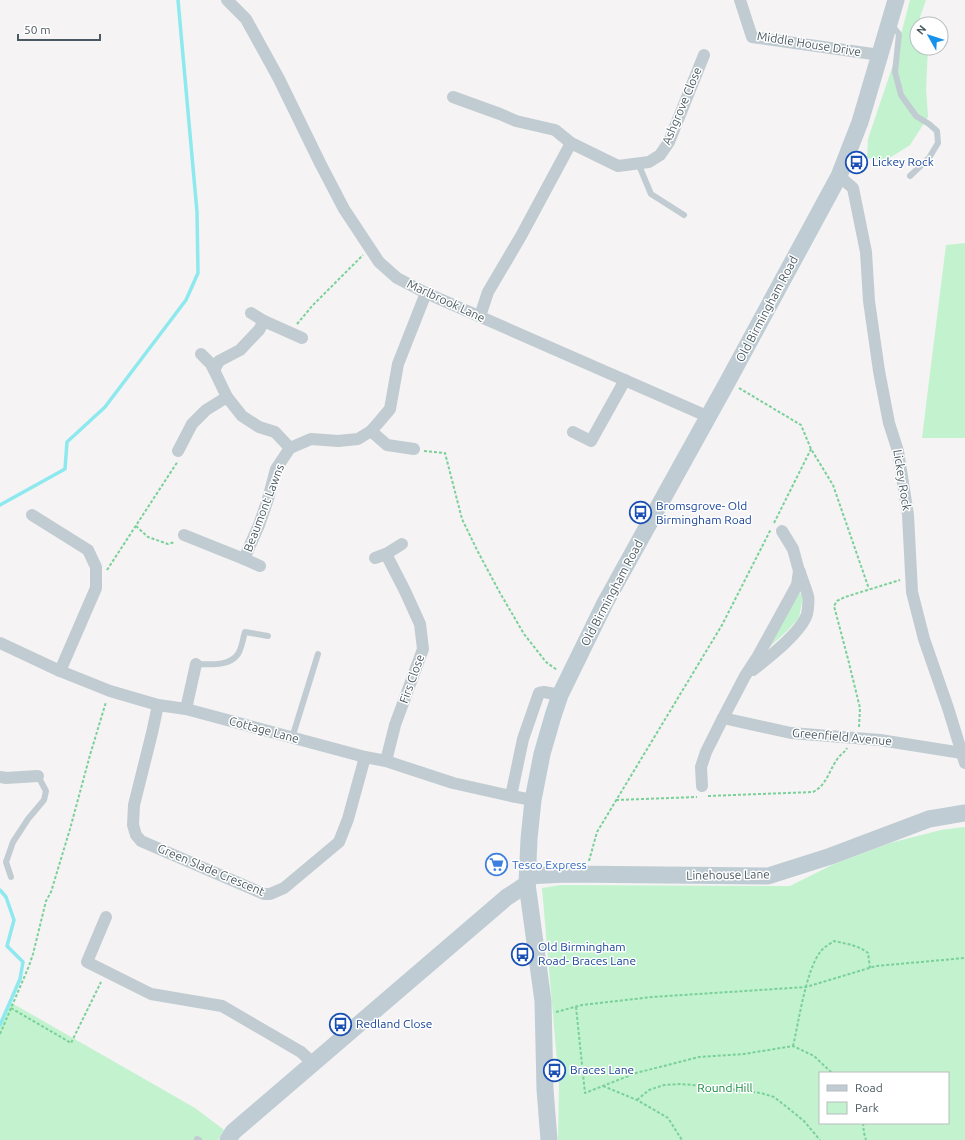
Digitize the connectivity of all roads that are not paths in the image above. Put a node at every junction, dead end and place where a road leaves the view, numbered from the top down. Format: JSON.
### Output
{"nodes":[{"id":1,"x":227,"y":0,"type":"edge"},
{"id":2,"x":740,"y":0,"type":"edge"},
{"id":3,"x":896,"y":0,"type":"edge"},
{"id":4,"x":890,"y":22,"type":"junction"},
{"id":5,"x":704,"y":55,"type":"dead end"},
{"id":6,"x":880,"y":55,"type":"junction"},
{"id":7,"x":453,"y":97,"type":"dead end"},
{"id":8,"x":571,"y":143,"type":"junction"},
{"id":9,"x":638,"y":163,"type":"junction"},
{"id":10,"x":839,"y":176,"type":"junction"},
{"id":11,"x":910,"y":176,"type":"dead end"},
{"id":12,"x":684,"y":214,"type":"dead end"},
{"id":13,"x":426,"y":293,"type":"junction"},
{"id":14,"x":252,"y":313,"type":"dead end"},
{"id":15,"x":480,"y":316,"type":"junction"},
{"id":16,"x":264,"y":321,"type":"junction"},
{"id":17,"x":302,"y":338,"type":"dead end"},
{"id":18,"x":201,"y":354,"type":"dead end"},
{"id":19,"x":214,"y":370,"type":"junction"},
{"id":20,"x":625,"y":380,"type":"junction"},
{"id":21,"x":227,"y":397,"type":"junction"},
{"id":22,"x":709,"y":417,"type":"junction"},
{"id":23,"x":371,"y":431,"type":"junction"},
{"id":24,"x":573,"y":432,"type":"dead end"},
{"id":25,"x":290,"y":448,"type":"junction"},
{"id":26,"x":414,"y":450,"type":"road end"},
{"id":27,"x":178,"y":451,"type":"road end"},
{"id":28,"x":32,"y":515,"type":"dead end"},
{"id":29,"x":782,"y":530,"type":"dead end"},
{"id":30,"x":184,"y":534,"type":"road end"},
{"id":31,"x":402,"y":544,"type":"dead end"},
{"id":32,"x":244,"y":559,"type":"junction"},
{"id":33,"x":260,"y":566,"type":"dead end"},
{"id":34,"x":800,"y":571,"type":"junction"},
{"id":35,"x":268,"y":636,"type":"dead end"},
{"id":36,"x":0,"y":643,"type":"edge"},
{"id":37,"x":318,"y":654,"type":"dead end"},
{"id":38,"x":196,"y":664,"type":"joint"},
{"id":39,"x":60,"y":671,"type":"junction"},
{"id":40,"x":745,"y":676,"type":"junction"},
{"id":41,"x":560,"y":695,"type":"junction"},
{"id":42,"x":158,"y":705,"type":"junction"},
{"id":43,"x":186,"y":709,"type":"junction"},
{"id":44,"x":723,"y":718,"type":"junction"},
{"id":45,"x":292,"y":738,"type":"junction"},
{"id":46,"x":365,"y":757,"type":"junction"},
{"id":47,"x":963,"y":758,"type":"edge"},
{"id":48,"x":386,"y":761,"type":"junction"},
{"id":49,"x":38,"y":776,"type":"joint"},
{"id":50,"x":0,"y":777,"type":"edge"},
{"id":51,"x":702,"y":786,"type":"dead end"},
{"id":52,"x":511,"y":796,"type":"junction"},
{"id":53,"x":533,"y":800,"type":"junction"},
{"id":54,"x":965,"y":813,"type":"edge"},
{"id":55,"x":10,"y":877,"type":"dead end"},
{"id":56,"x":528,"y":880,"type":"junction"},
{"id":57,"x":106,"y":917,"type":"dead end"},
{"id":58,"x":314,"y":1064,"type":"junction"},
{"id":59,"x":228,"y":1140,"type":"edge"},
{"id":60,"x":549,"y":1140,"type":"edge"}],
"edges":[{"from":1,"to":13,"type":"street","name":"Marlbrook Lane"},
{"from":2,"to":6,"type":"street","name":"Middle House Drive"},
{"from":3,"to":4,"type":"main road","name":"Old Birmingham Road"},
{"from":4,"to":6,"type":"main road","name":"Old Birmingham Road"},
{"from":4,"to":11,"type":"lane"},
{"from":5,"to":9,"type":"street","name":"Ashgrove Close"},
{"from":6,"to":10,"type":"main road","name":"Old Birmingham Road"},
{"from":7,"to":8,"type":"street","name":"Ashgrove Close"},
{"from":8,"to":9,"type":"street","name":"Ashgrove Close"},
{"from":8,"to":15,"type":"street"},
{"from":9,"to":12,"type":"lane"},
{"from":10,"to":22,"type":"main road","name":"Old Birmingham Road"},
{"from":10,"to":47,"type":"street","name":"Lickey Rock"},
{"from":13,"to":15,"type":"street","name":"Marlbrook Lane"},
{"from":13,"to":23,"type":"street"},
{"from":14,"to":16,"type":"street"},
{"from":15,"to":20,"type":"street","name":"Marlbrook Lane"},
{"from":16,"to":17,"type":"street"},
{"from":16,"to":19,"type":"street"},
{"from":18,"to":19,"type":"street"},
{"from":19,"to":21,"type":"street"},
{"from":20,"to":22,"type":"street","name":"Marlbrook Lane"},
{"from":20,"to":24,"type":"street"},
{"from":21,"to":25,"type":"street"},
{"from":21,"to":27,"type":"street"},
{"from":22,"to":41,"type":"main road","name":"Old Birmingham Road"},
{"from":23,"to":25,"type":"street"},
{"from":23,"to":26,"type":"street"},
{"from":25,"to":32,"type":"street","name":"Beaumont Lawns"},
{"from":28,"to":39,"type":"street"},
{"from":29,"to":34,"type":"street"},
{"from":30,"to":32,"type":"street","name":"Beaumont Lawns"},
{"from":31,"to":48,"type":"street","name":"Firs Close"},
{"from":32,"to":33,"type":"street","name":"Beaumont Lawns"},
{"from":34,"to":40,"type":"street"},
{"from":34,"to":40,"type":"street"},
{"from":35,"to":38,"type":"lane"},
{"from":36,"to":39,"type":"street","name":"Cottage Lane"},
{"from":37,"to":45,"type":"lane"},
{"from":38,"to":43,"type":"street"},
{"from":39,"to":42,"type":"street","name":"Cottage Lane"},
{"from":40,"to":44,"type":"street"},
{"from":41,"to":52,"type":"street"},
{"from":41,"to":53,"type":"main road","name":"Old Birmingham Road"},
{"from":42,"to":43,"type":"street","name":"Cottage Lane"},
{"from":42,"to":46,"type":"street","name":"Green Slade Crescent"},
{"from":43,"to":45,"type":"street","name":"Cottage Lane"},
{"from":44,"to":47,"type":"street","name":"Greenfield Avenue"},
{"from":44,"to":51,"type":"street"},
{"from":45,"to":46,"type":"street","name":"Cottage Lane"},
{"from":46,"to":48,"type":"street","name":"Cottage Lane"},
{"from":48,"to":52,"type":"street","name":"Cottage Lane"},
{"from":49,"to":50,"type":"street"},
{"from":49,"to":55,"type":"lane"},
{"from":52,"to":53,"type":"street","name":"Cottage Lane"},
{"from":53,"to":56,"type":"main road","name":"Old Birmingham Road"},
{"from":54,"to":56,"type":"main road","name":"Linehouse Lane"},
{"from":56,"to":58,"type":"main road"},
{"from":56,"to":60,"type":"main road","name":"Old Birmingham Road"},
{"from":57,"to":58,"type":"street"},
{"from":58,"to":59,"type":"main road"}]}
